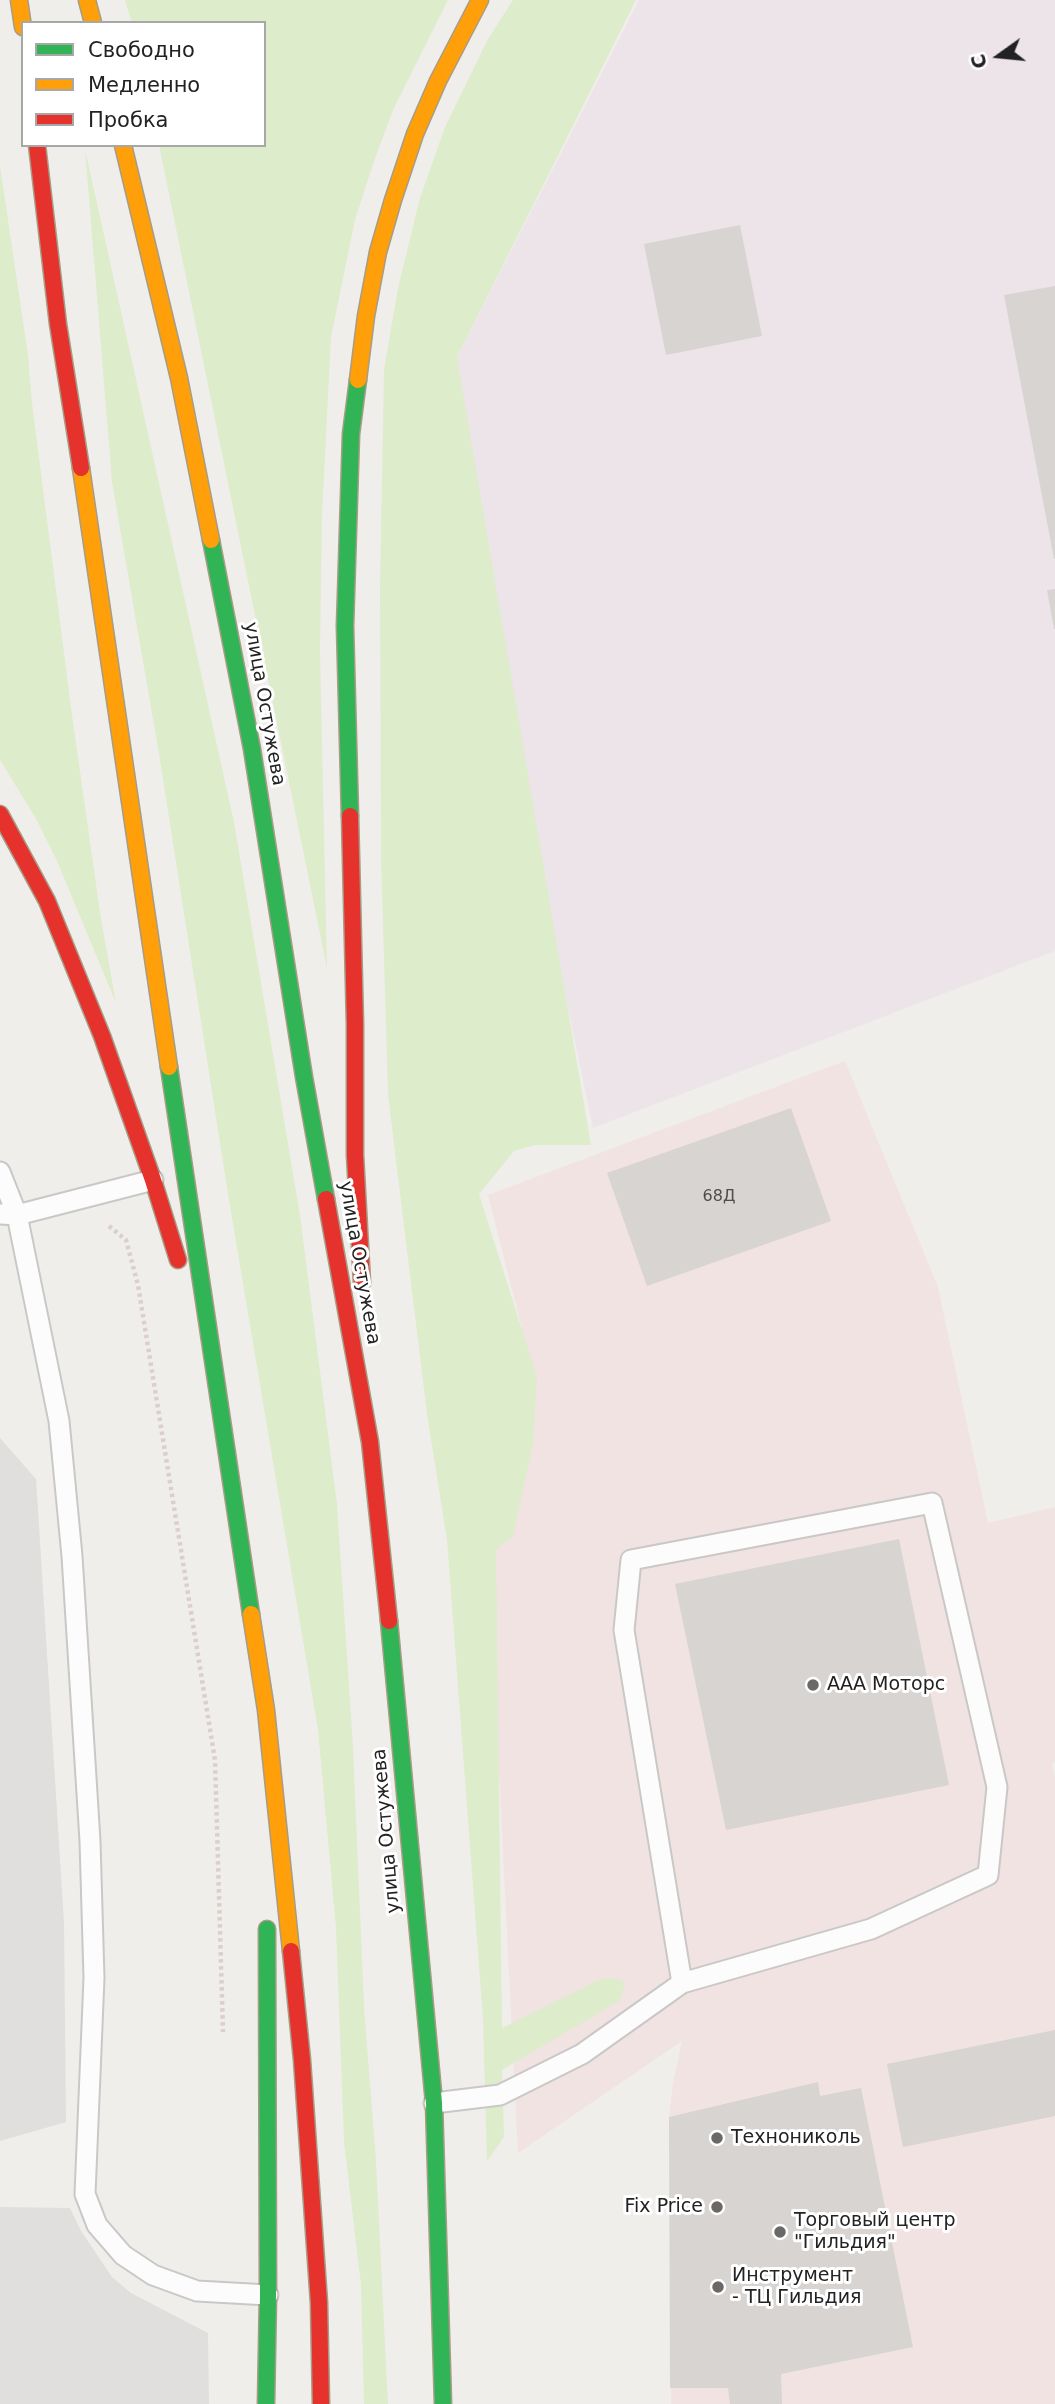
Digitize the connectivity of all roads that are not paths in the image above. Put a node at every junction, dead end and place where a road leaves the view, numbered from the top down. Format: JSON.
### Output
{"nodes":[{"id":1,"x":19,"y":0,"type":"edge"},
{"id":2,"x":87,"y":0,"type":"edge"},
{"id":3,"x":480,"y":0,"type":"edge"},
{"id":4,"x":22,"y":21,"type":"edge"},
{"id":5,"x":92,"y":21,"type":"edge"},
{"id":6,"x":37,"y":147,"type":"edge"},
{"id":7,"x":122,"y":147,"type":"edge"},
{"id":8,"x":0,"y":814,"type":"edge"},
{"id":9,"x":0,"y":1172,"type":"edge"},
{"id":10,"x":153,"y":1180,"type":"junction"},
{"id":11,"x":8,"y":1214,"type":"edge"},
{"id":12,"x":214,"y":1375,"type":"junction"},
{"id":13,"x":370,"y":1442,"type":"junction"},
{"id":14,"x":267,"y":1710,"type":"junction"},
{"id":15,"x":267,"y":1877,"type":"dead end"},
{"id":16,"x":267,"y":1919,"type":"dead end"},
{"id":17,"x":682,"y":1983,"type":"junction"},
{"id":18,"x":434,"y":2103,"type":"junction"},
{"id":19,"x":268,"y":2295,"type":"junction"},
{"id":20,"x":266,"y":2404,"type":"edge"},
{"id":21,"x":321,"y":2404,"type":"edge"},
{"id":22,"x":443,"y":2404,"type":"edge"}],
"edges":[{"from":1,"to":4,"type":"main road"},
{"from":2,"to":5,"type":"main road"},
{"from":3,"to":13,"type":"main road"},
{"from":6,"to":12,"type":"main road"},
{"from":7,"to":13,"type":"main road","name":"улица Остужева"},
{"from":8,"to":10,"type":"main road"},
{"from":9,"to":11,"type":"lane"},
{"from":10,"to":11,"type":"lane"},
{"from":10,"to":12,"type":"main road"},
{"from":11,"to":19,"type":"lane"},
{"from":12,"to":14,"type":"main road"},
{"from":13,"to":18,"type":"main road","name":"улица Остужева"},
{"from":14,"to":15,"type":"main road"},
{"from":14,"to":21,"type":"main road"},
{"from":16,"to":19,"type":"main road"},
{"from":17,"to":17,"type":"lane"},
{"from":17,"to":18,"type":"lane"},
{"from":18,"to":22,"type":"main road","name":"улица Остужева"},
{"from":19,"to":20,"type":"main road"}]}
